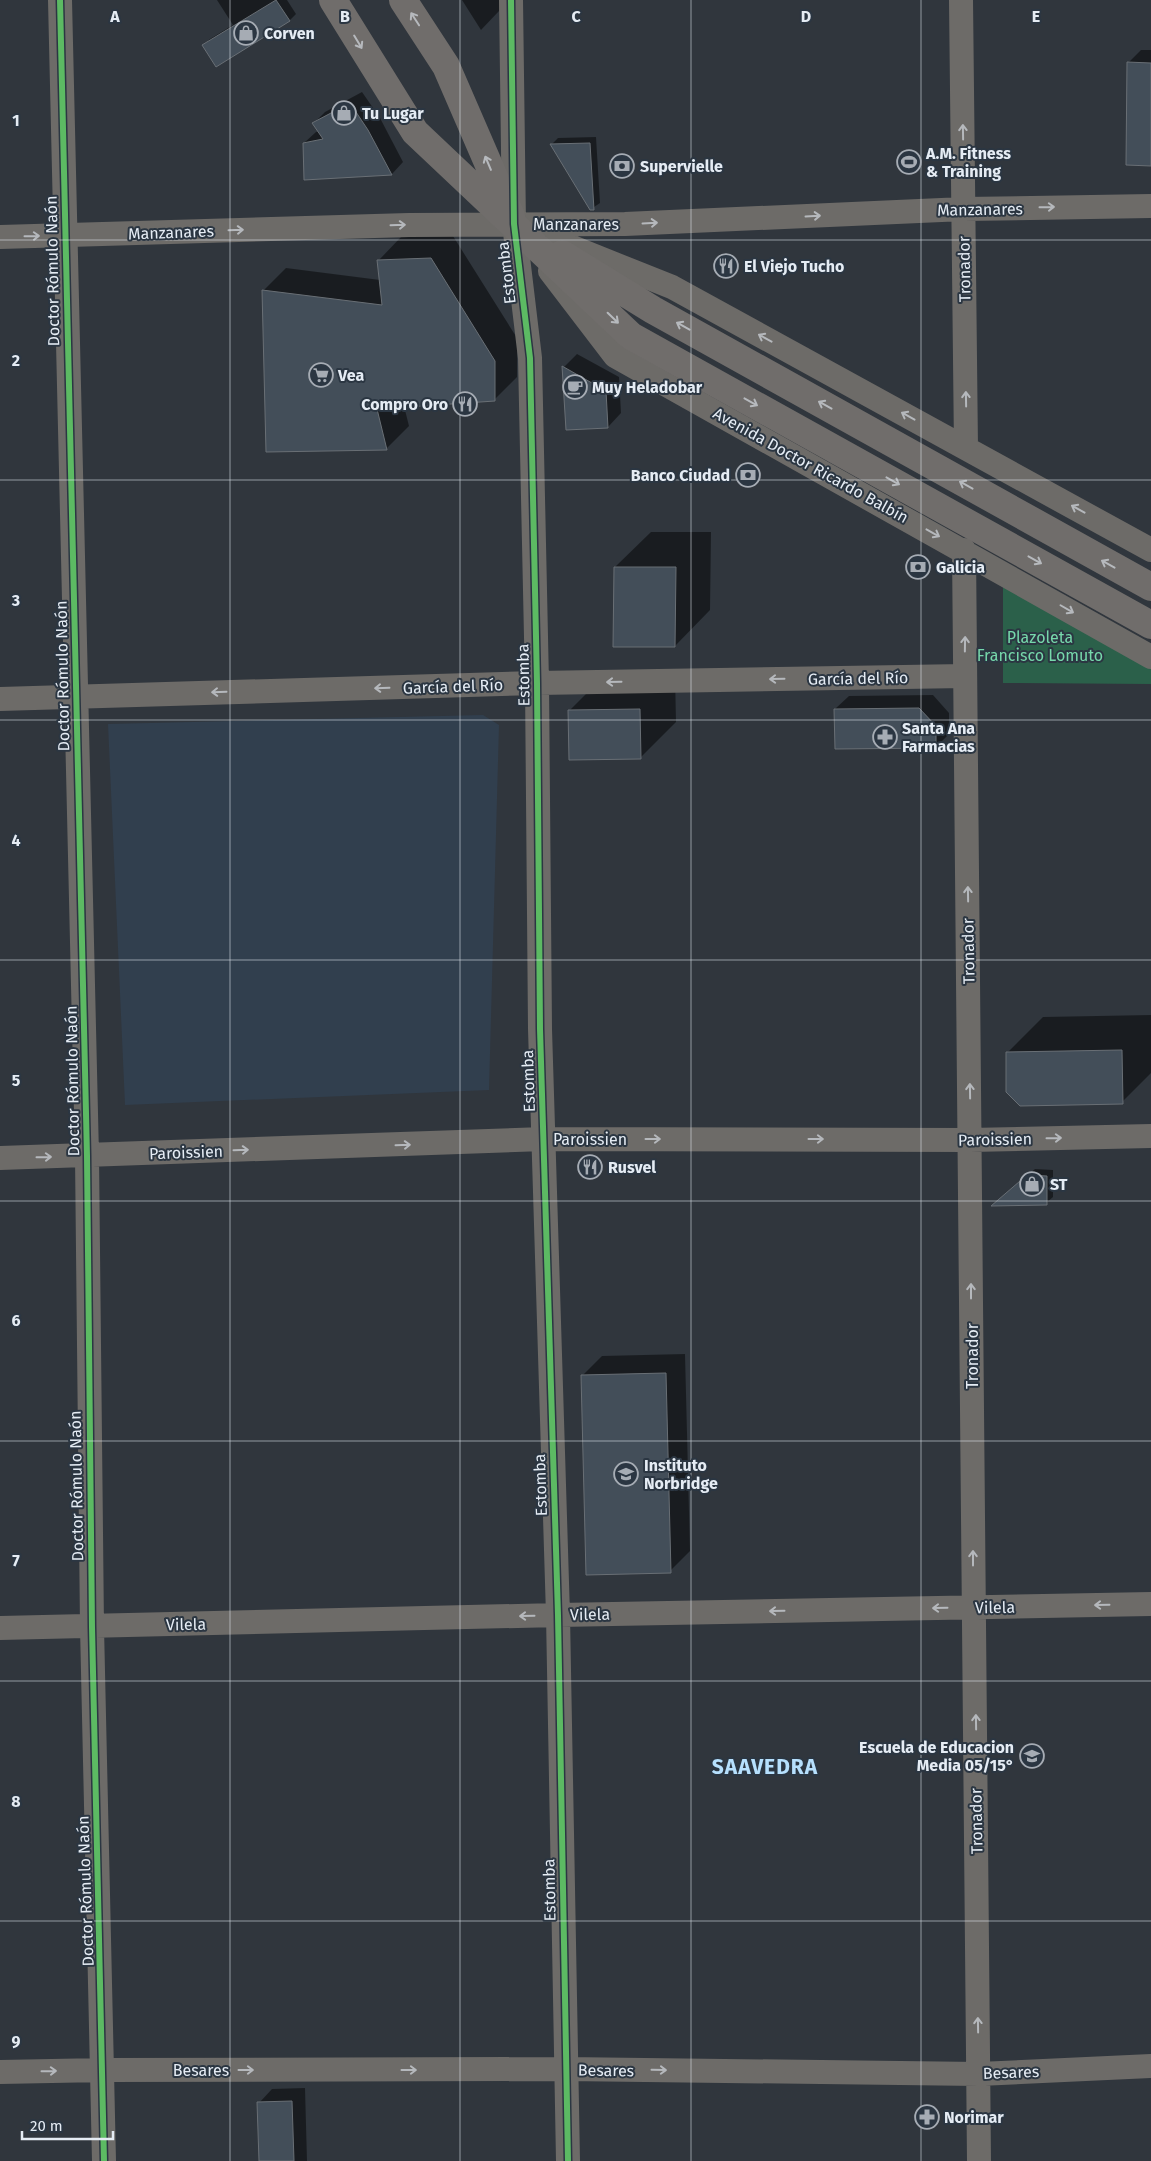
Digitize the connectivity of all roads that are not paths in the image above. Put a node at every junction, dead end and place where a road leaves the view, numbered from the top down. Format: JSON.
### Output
{"nodes":[{"id":1,"x":60,"y":0,"type":"edge"},
{"id":2,"x":333,"y":0,"type":"edge"},
{"id":3,"x":402,"y":0,"type":"edge"},
{"id":4,"x":511,"y":0,"type":"edge"},
{"id":5,"x":961,"y":0,"type":"edge"},
{"id":6,"x":1151,"y":206,"type":"edge"},
{"id":7,"x":964,"y":209,"type":"junction"},
{"id":8,"x":514,"y":224,"type":"junction"},
{"id":9,"x":65,"y":236,"type":"junction"},
{"id":10,"x":0,"y":237,"type":"edge"},
{"id":11,"x":966,"y":448,"type":"junction"},
{"id":12,"x":964,"y":550,"type":"junction"},
{"id":13,"x":1151,"y":550,"type":"edge"},
{"id":14,"x":1151,"y":587,"type":"edge"},
{"id":15,"x":1151,"y":625,"type":"edge"},
{"id":16,"x":1151,"y":657,"type":"edge"},
{"id":17,"x":966,"y":676,"type":"junction"},
{"id":18,"x":537,"y":684,"type":"junction"},
{"id":19,"x":76,"y":696,"type":"junction"},
{"id":20,"x":0,"y":699,"type":"edge"},
{"id":21,"x":1151,"y":1136,"type":"edge"},
{"id":22,"x":544,"y":1139,"type":"junction"},
{"id":23,"x":970,"y":1140,"type":"junction"},
{"id":24,"x":87,"y":1156,"type":"junction"},
{"id":25,"x":0,"y":1158,"type":"edge"},
{"id":26,"x":1151,"y":1604,"type":"edge"},
{"id":27,"x":973,"y":1607,"type":"junction"},
{"id":28,"x":558,"y":1615,"type":"junction"},
{"id":29,"x":92,"y":1627,"type":"junction"},
{"id":30,"x":0,"y":1628,"type":"edge"},
{"id":31,"x":1151,"y":2066,"type":"edge"},
{"id":32,"x":566,"y":2069,"type":"junction"},
{"id":33,"x":103,"y":2070,"type":"junction"},
{"id":34,"x":0,"y":2072,"type":"edge"},
{"id":35,"x":979,"y":2074,"type":"junction"},
{"id":36,"x":104,"y":2161,"type":"edge"},
{"id":37,"x":568,"y":2161,"type":"edge"},
{"id":38,"x":979,"y":2161,"type":"edge"}],
"edges":[{"from":1,"to":9,"type":"street","name":"Doctor Rómulo Naón"},
{"from":2,"to":8,"type":"main road","name":"Avenida Doctor Ricardo Balbín","one_way":true},
{"from":8,"to":3,"type":"main road","name":"Avenida Doctor Ricardo Balbín","one_way":true},
{"from":4,"to":8,"type":"street","name":"Estomba"},
{"from":7,"to":5,"type":"street","name":"Tronador","one_way":true},
{"from":7,"to":6,"type":"street","name":"Manzanares","one_way":true},
{"from":8,"to":7,"type":"street","name":"Manzanares","one_way":true},
{"from":11,"to":7,"type":"street","name":"Tronador","one_way":true},
{"from":9,"to":8,"type":"street","name":"Manzanares","one_way":true},
{"from":11,"to":8,"type":"street","name":"Avenida Doctor Ricardo Balbín","one_way":true},
{"from":8,"to":12,"type":"street","name":"Avenida Doctor Ricardo Balbín","one_way":true},
{"from":14,"to":8,"type":"main road","one_way":true},
{"from":8,"to":15,"type":"main road","one_way":true},
{"from":8,"to":18,"type":"street","name":"Estomba"},
{"from":10,"to":9,"type":"street","name":"Manzanares","one_way":true},
{"from":9,"to":19,"type":"street","name":"Doctor Rómulo Naón"},
{"from":13,"to":11,"type":"street","name":"Avenida Doctor Ricardo Balbín","one_way":true},
{"from":12,"to":16,"type":"street","name":"Avenida Doctor Ricardo Balbín","one_way":true},
{"from":17,"to":12,"type":"street","name":"Tronador","one_way":true},
{"from":17,"to":18,"type":"street","name":"García del Río","one_way":true},
{"from":23,"to":17,"type":"street","name":"Tronador","one_way":true},
{"from":18,"to":19,"type":"street","name":"García del Río","one_way":true},
{"from":18,"to":22,"type":"street","name":"Estomba"},
{"from":19,"to":20,"type":"street","name":"García del Río"},
{"from":19,"to":24,"type":"street","name":"Doctor Rómulo Naón"},
{"from":23,"to":21,"type":"street","name":"Paroissien","one_way":true},
{"from":22,"to":23,"type":"street","name":"Paroissien","one_way":true},
{"from":24,"to":22,"type":"street","name":"Paroissien","one_way":true},
{"from":22,"to":28,"type":"street","name":"Estomba"},
{"from":27,"to":23,"type":"street","name":"Tronador","one_way":true},
{"from":25,"to":24,"type":"street","name":"Paroissien","one_way":true},
{"from":24,"to":29,"type":"street","name":"Doctor Rómulo Naón"},
{"from":26,"to":27,"type":"street","name":"Vilela","one_way":true},
{"from":27,"to":28,"type":"street","name":"Vilela","one_way":true},
{"from":35,"to":27,"type":"street","name":"Tronador","one_way":true},
{"from":28,"to":29,"type":"street","name":"Vilela","one_way":true},
{"from":28,"to":32,"type":"street","name":"Estomba"},
{"from":29,"to":30,"type":"street","name":"Vilela"},
{"from":29,"to":33,"type":"street","name":"Doctor Rómulo Naón"},
{"from":31,"to":35,"type":"street","name":"Besares"},
{"from":33,"to":32,"type":"street","name":"Besares","one_way":true},
{"from":32,"to":35,"type":"street","name":"Besares","one_way":true},
{"from":32,"to":37,"type":"street","name":"Estomba"},
{"from":34,"to":33,"type":"street","name":"Besares","one_way":true},
{"from":33,"to":36,"type":"street","name":"Doctor Rómulo Naón"},
{"from":35,"to":38,"type":"street","name":"Tronador"}]}
